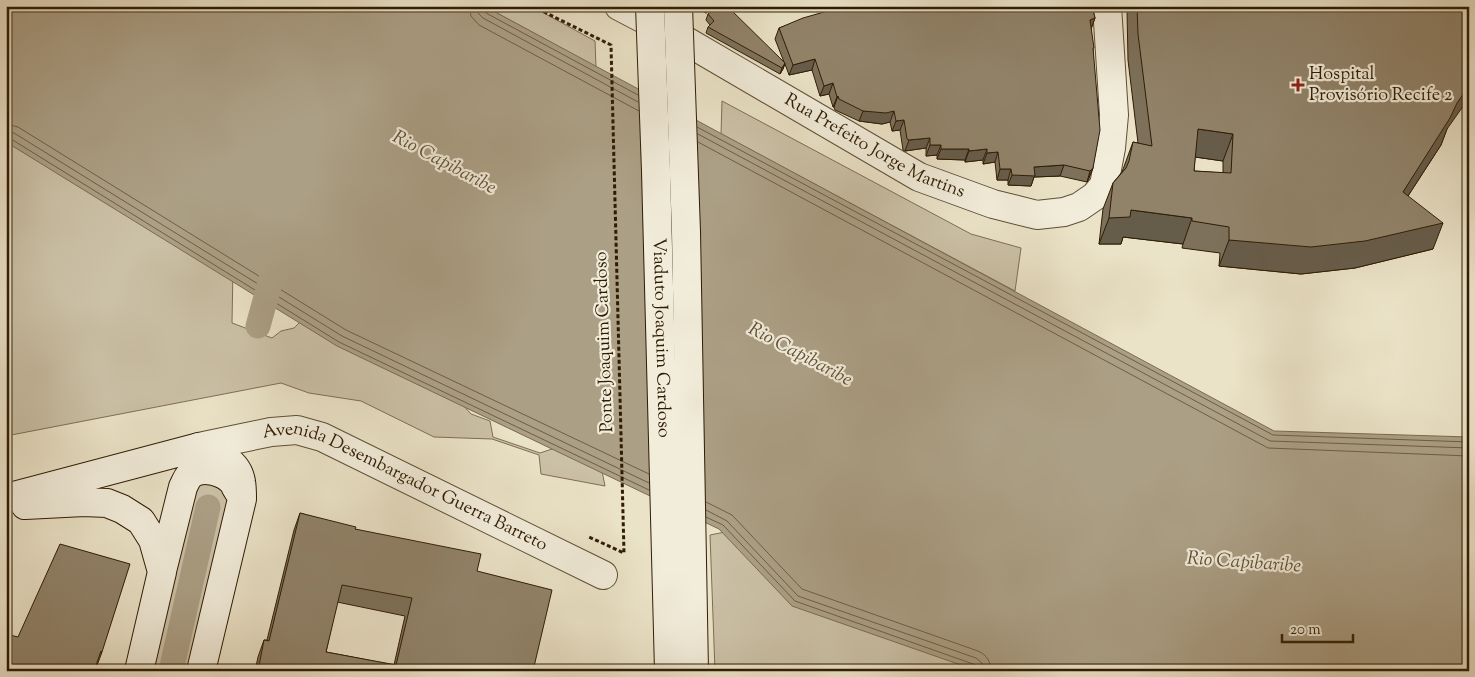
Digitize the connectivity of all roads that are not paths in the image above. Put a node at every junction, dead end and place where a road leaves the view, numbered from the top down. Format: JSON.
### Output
{"nodes":[{"id":1,"x":619,"y":6,"type":"edge"},
{"id":2,"x":650,"y":6,"type":"edge"},
{"id":3,"x":678,"y":6,"type":"edge"},
{"id":4,"x":1107,"y":6,"type":"edge"},
{"id":5,"x":199,"y":447,"type":"junction"},
{"id":6,"x":6,"y":498,"type":"edge"},
{"id":7,"x":242,"y":499,"type":"junction"},
{"id":8,"x":6,"y":506,"type":"edge"},
{"id":9,"x":162,"y":572,"type":"junction"},
{"id":10,"x":604,"y":575,"type":"dead end"},
{"id":11,"x":139,"y":671,"type":"edge"},
{"id":12,"x":201,"y":671,"type":"edge"},
{"id":13,"x":669,"y":671,"type":"edge"},
{"id":14,"x":694,"y":671,"type":"edge"}],
"edges":[{"from":1,"to":4,"type":"street","name":"Rua Prefeito Jorge Martins"},
{"from":2,"to":13,"type":"street","name":"Viaduto Joaquim Cardoso","bridge":true},
{"from":3,"to":14,"type":"street","name":"Viaduto Joaquim Cardoso","bridge":true},
{"from":5,"to":6,"type":"street","name":"Avenida Desembargador Guerra Barreto"},
{"from":5,"to":7,"type":"street"},
{"from":5,"to":10,"type":"street","name":"Avenida Desembargador Guerra Barreto"},
{"from":7,"to":9,"type":"street"},
{"from":7,"to":12,"type":"street"},
{"from":8,"to":9,"type":"street"},
{"from":9,"to":11,"type":"street"}]}
